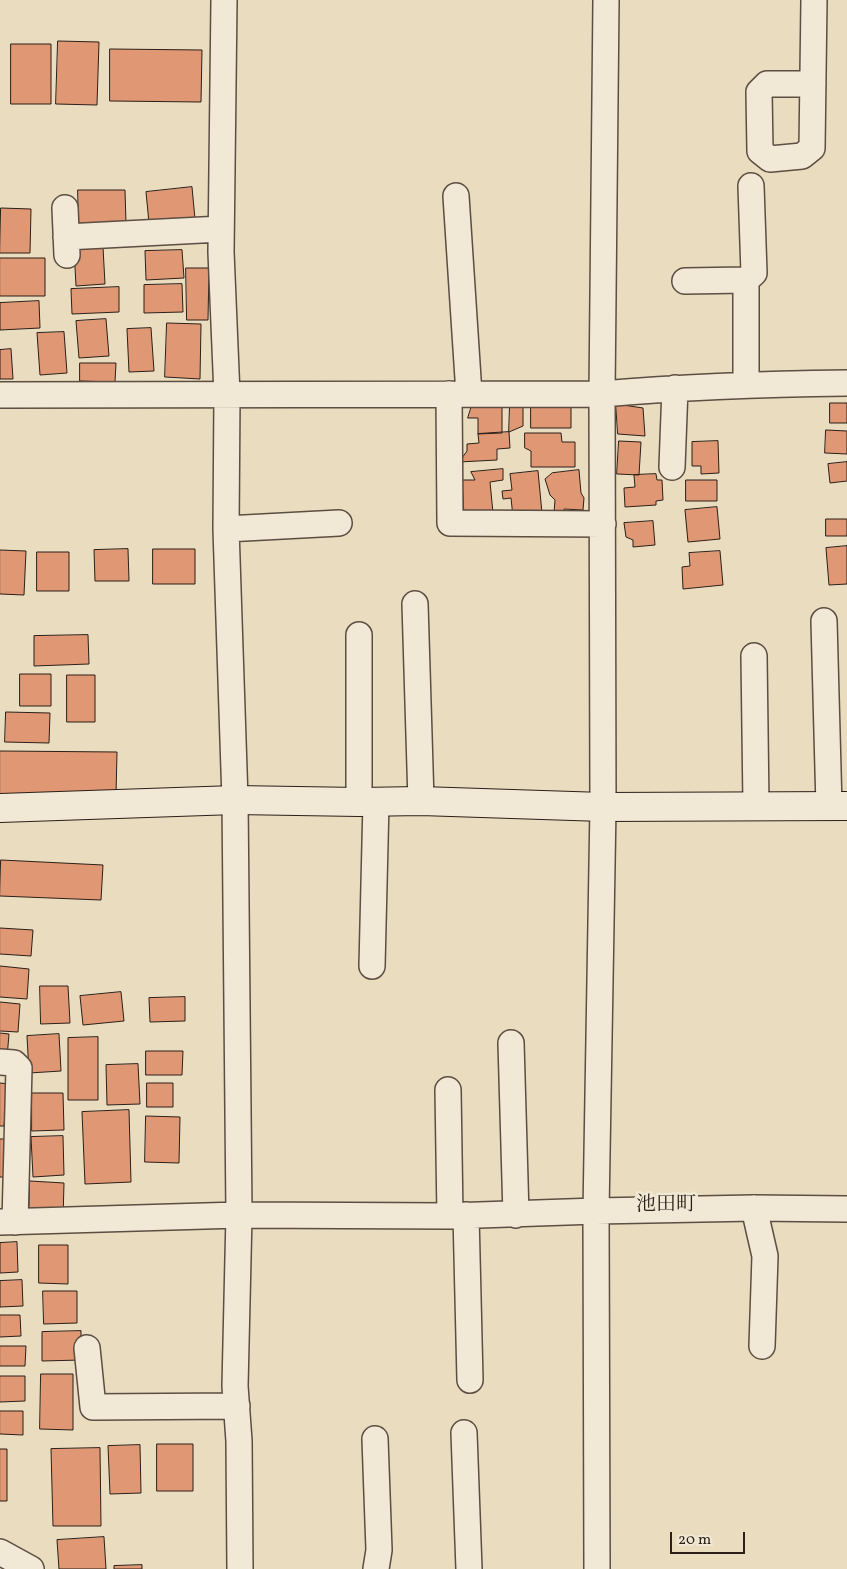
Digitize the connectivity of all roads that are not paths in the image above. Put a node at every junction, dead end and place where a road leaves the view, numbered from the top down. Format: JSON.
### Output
{"nodes":[{"id":1,"x":224,"y":0,"type":"edge"},
{"id":2,"x":606,"y":0,"type":"edge"},
{"id":3,"x":814,"y":0,"type":"edge"},
{"id":4,"x":813,"y":84,"type":"dead end"},
{"id":5,"x":751,"y":186,"type":"dead end"},
{"id":6,"x":456,"y":196,"type":"dead end"},
{"id":7,"x":65,"y":208,"type":"dead end"},
{"id":8,"x":221,"y":229,"type":"junction"},
{"id":9,"x":746,"y":280,"type":"junction"},
{"id":10,"x":685,"y":281,"type":"dead end"},
{"id":11,"x":847,"y":383,"type":"edge"},
{"id":12,"x":746,"y":384,"type":"junction"},
{"id":13,"x":675,"y":388,"type":"junction"},
{"id":14,"x":459,"y":394,"type":"junction"},
{"id":15,"x":602,"y":394,"type":"junction"},
{"id":16,"x":0,"y":395,"type":"edge"},
{"id":17,"x":227,"y":395,"type":"junction"},
{"id":18,"x":672,"y":467,"type":"dead end"},
{"id":19,"x":340,"y":523,"type":"dead end"},
{"id":20,"x":603,"y":524,"type":"junction"},
{"id":21,"x":226,"y":529,"type":"junction"},
{"id":22,"x":415,"y":604,"type":"dead end"},
{"id":23,"x":824,"y":621,"type":"dead end"},
{"id":24,"x":359,"y":635,"type":"dead end"},
{"id":25,"x":754,"y":656,"type":"dead end"},
{"id":26,"x":235,"y":800,"type":"junction"},
{"id":27,"x":421,"y":801,"type":"junction"},
{"id":28,"x":367,"y":802,"type":"junction"},
{"id":29,"x":756,"y":806,"type":"junction"},
{"id":30,"x":838,"y":806,"type":"edge"},
{"id":31,"x":603,"y":807,"type":"junction"},
{"id":32,"x":0,"y":808,"type":"edge"},
{"id":33,"x":372,"y":966,"type":"dead end"},
{"id":34,"x":511,"y":1043,"type":"dead end"},
{"id":35,"x":0,"y":1062,"type":"edge"},
{"id":36,"x":448,"y":1090,"type":"dead end"},
{"id":37,"x":754,"y":1208,"type":"junction"},
{"id":38,"x":847,"y":1209,"type":"edge"},
{"id":39,"x":596,"y":1211,"type":"junction"},
{"id":40,"x":516,"y":1214,"type":"junction"},
{"id":41,"x":239,"y":1216,"type":"junction"},
{"id":42,"x":458,"y":1216,"type":"junction"},
{"id":43,"x":8,"y":1222,"type":"edge"},
{"id":44,"x":762,"y":1346,"type":"dead end"},
{"id":45,"x":87,"y":1348,"type":"dead end"},
{"id":46,"x":470,"y":1380,"type":"dead end"},
{"id":47,"x":237,"y":1406,"type":"junction"},
{"id":48,"x":464,"y":1432,"type":"dead end"},
{"id":49,"x":375,"y":1439,"type":"dead end"},
{"id":50,"x":0,"y":1552,"type":"edge"},
{"id":51,"x":31,"y":1569,"type":"edge"},
{"id":52,"x":240,"y":1569,"type":"edge"},
{"id":53,"x":376,"y":1569,"type":"edge"},
{"id":54,"x":469,"y":1569,"type":"edge"},
{"id":55,"x":597,"y":1569,"type":"edge"}],
"edges":[{"from":1,"to":8,"type":"street"},
{"from":2,"to":15,"type":"street"},
{"from":3,"to":4,"type":"street"},
{"from":5,"to":9,"type":"street"},
{"from":6,"to":14,"type":"street"},
{"from":7,"to":8,"type":"street"},
{"from":8,"to":17,"type":"street"},
{"from":9,"to":10,"type":"street"},
{"from":9,"to":12,"type":"street"},
{"from":11,"to":12,"type":"street"},
{"from":12,"to":13,"type":"street"},
{"from":13,"to":15,"type":"street"},
{"from":13,"to":18,"type":"street"},
{"from":14,"to":15,"type":"street"},
{"from":14,"to":17,"type":"street"},
{"from":14,"to":20,"type":"street"},
{"from":15,"to":20,"type":"street"},
{"from":16,"to":17,"type":"street"},
{"from":17,"to":21,"type":"street"},
{"from":19,"to":21,"type":"street"},
{"from":20,"to":31,"type":"street"},
{"from":21,"to":26,"type":"street"},
{"from":22,"to":27,"type":"street"},
{"from":23,"to":30,"type":"street"},
{"from":24,"to":28,"type":"street"},
{"from":25,"to":29,"type":"street"},
{"from":26,"to":28,"type":"street"},
{"from":26,"to":32,"type":"street"},
{"from":26,"to":41,"type":"street"},
{"from":27,"to":28,"type":"street"},
{"from":27,"to":31,"type":"street"},
{"from":28,"to":33,"type":"street"},
{"from":29,"to":30,"type":"street"},
{"from":29,"to":31,"type":"street"},
{"from":31,"to":39,"type":"street"},
{"from":34,"to":40,"type":"street"},
{"from":35,"to":43,"type":"street"},
{"from":36,"to":42,"type":"street"},
{"from":37,"to":38,"type":"street"},
{"from":37,"to":39,"type":"street"},
{"from":37,"to":44,"type":"street"},
{"from":39,"to":40,"type":"street"},
{"from":39,"to":55,"type":"street"},
{"from":40,"to":42,"type":"street"},
{"from":41,"to":42,"type":"street"},
{"from":41,"to":43,"type":"street"},
{"from":41,"to":47,"type":"street"},
{"from":42,"to":46,"type":"street"},
{"from":45,"to":47,"type":"street"},
{"from":47,"to":52,"type":"street"},
{"from":48,"to":54,"type":"street"},
{"from":49,"to":53,"type":"street"},
{"from":50,"to":51,"type":"street"}]}
